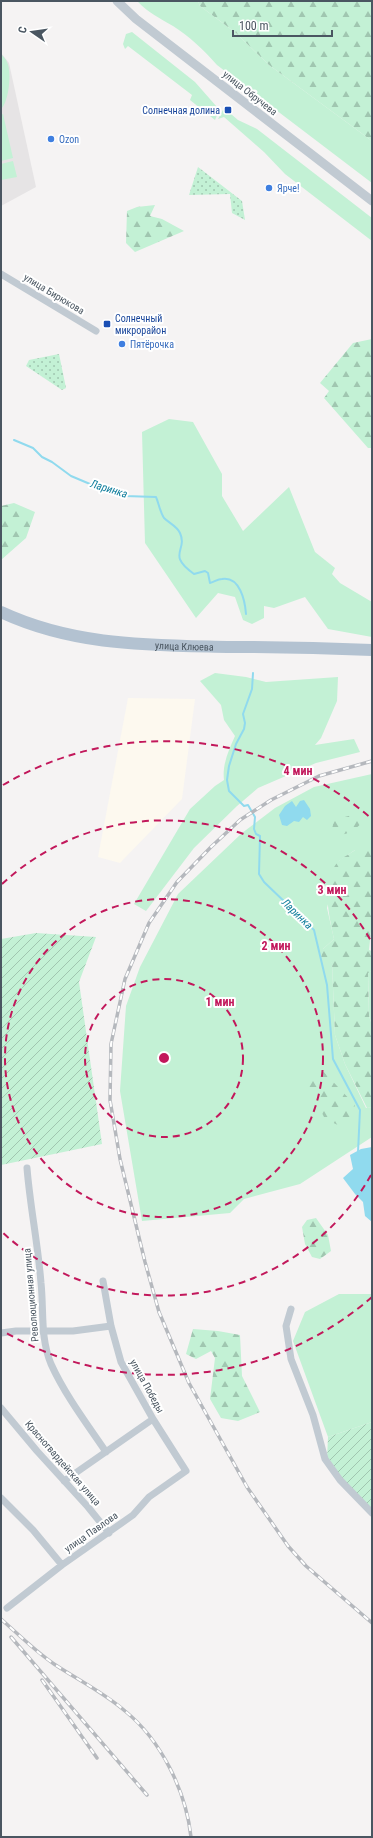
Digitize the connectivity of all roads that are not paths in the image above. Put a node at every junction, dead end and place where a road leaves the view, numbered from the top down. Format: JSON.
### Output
{"nodes":[{"id":1,"x":117,"y":1,"type":"edge"},
{"id":2,"x":372,"y":201,"type":"edge"},
{"id":3,"x":1,"y":274,"type":"edge"},
{"id":4,"x":96,"y":331,"type":"dead end"},
{"id":5,"x":1,"y":612,"type":"edge"},
{"id":6,"x":372,"y":650,"type":"edge"},
{"id":7,"x":26,"y":1168,"type":"dead end"},
{"id":8,"x":103,"y":1281,"type":"dead end"},
{"id":9,"x":291,"y":1309,"type":"dead end"},
{"id":10,"x":111,"y":1326,"type":"junction"},
{"id":11,"x":42,"y":1332,"type":"junction"},
{"id":12,"x":1,"y":1333,"type":"edge"},
{"id":13,"x":1,"y":1408,"type":"edge"},
{"id":14,"x":153,"y":1419,"type":"junction"},
{"id":15,"x":106,"y":1452,"type":"junction"},
{"id":16,"x":186,"y":1471,"type":"joint"},
{"id":17,"x":64,"y":1481,"type":"junction"},
{"id":18,"x":1,"y":1498,"type":"edge"},
{"id":19,"x":372,"y":1513,"type":"edge"},
{"id":20,"x":109,"y":1533,"type":"junction"},
{"id":21,"x":62,"y":1565,"type":"junction"},
{"id":22,"x":7,"y":1608,"type":"dead end"}],
"edges":[{"from":1,"to":2,"type":"street","name":"улица Обручева"},
{"from":3,"to":4,"type":"street","name":"улица Бирюкова"},
{"from":5,"to":6,"type":"main road","name":"улица Клюева"},
{"from":7,"to":11,"type":"street","name":"Революционная улица"},
{"from":8,"to":10,"type":"street","name":"улица Победы"},
{"from":9,"to":19,"type":"street"},
{"from":10,"to":11,"type":"street"},
{"from":10,"to":14,"type":"street","name":"улица Победы"},
{"from":11,"to":12,"type":"street"},
{"from":11,"to":15,"type":"street","name":"Революционная улица"},
{"from":13,"to":17,"type":"street","name":"Красногвардейская улица"},
{"from":14,"to":15,"type":"street"},
{"from":14,"to":16,"type":"street","name":"улица Победы"},
{"from":15,"to":17,"type":"street"},
{"from":16,"to":20,"type":"street","name":"улица Павлова"},
{"from":17,"to":20,"type":"street","name":"Красногвардейская улица"},
{"from":18,"to":21,"type":"street"},
{"from":20,"to":21,"type":"street","name":"улица Павлова"},
{"from":21,"to":22,"type":"street","name":"улица Павлова"}]}
